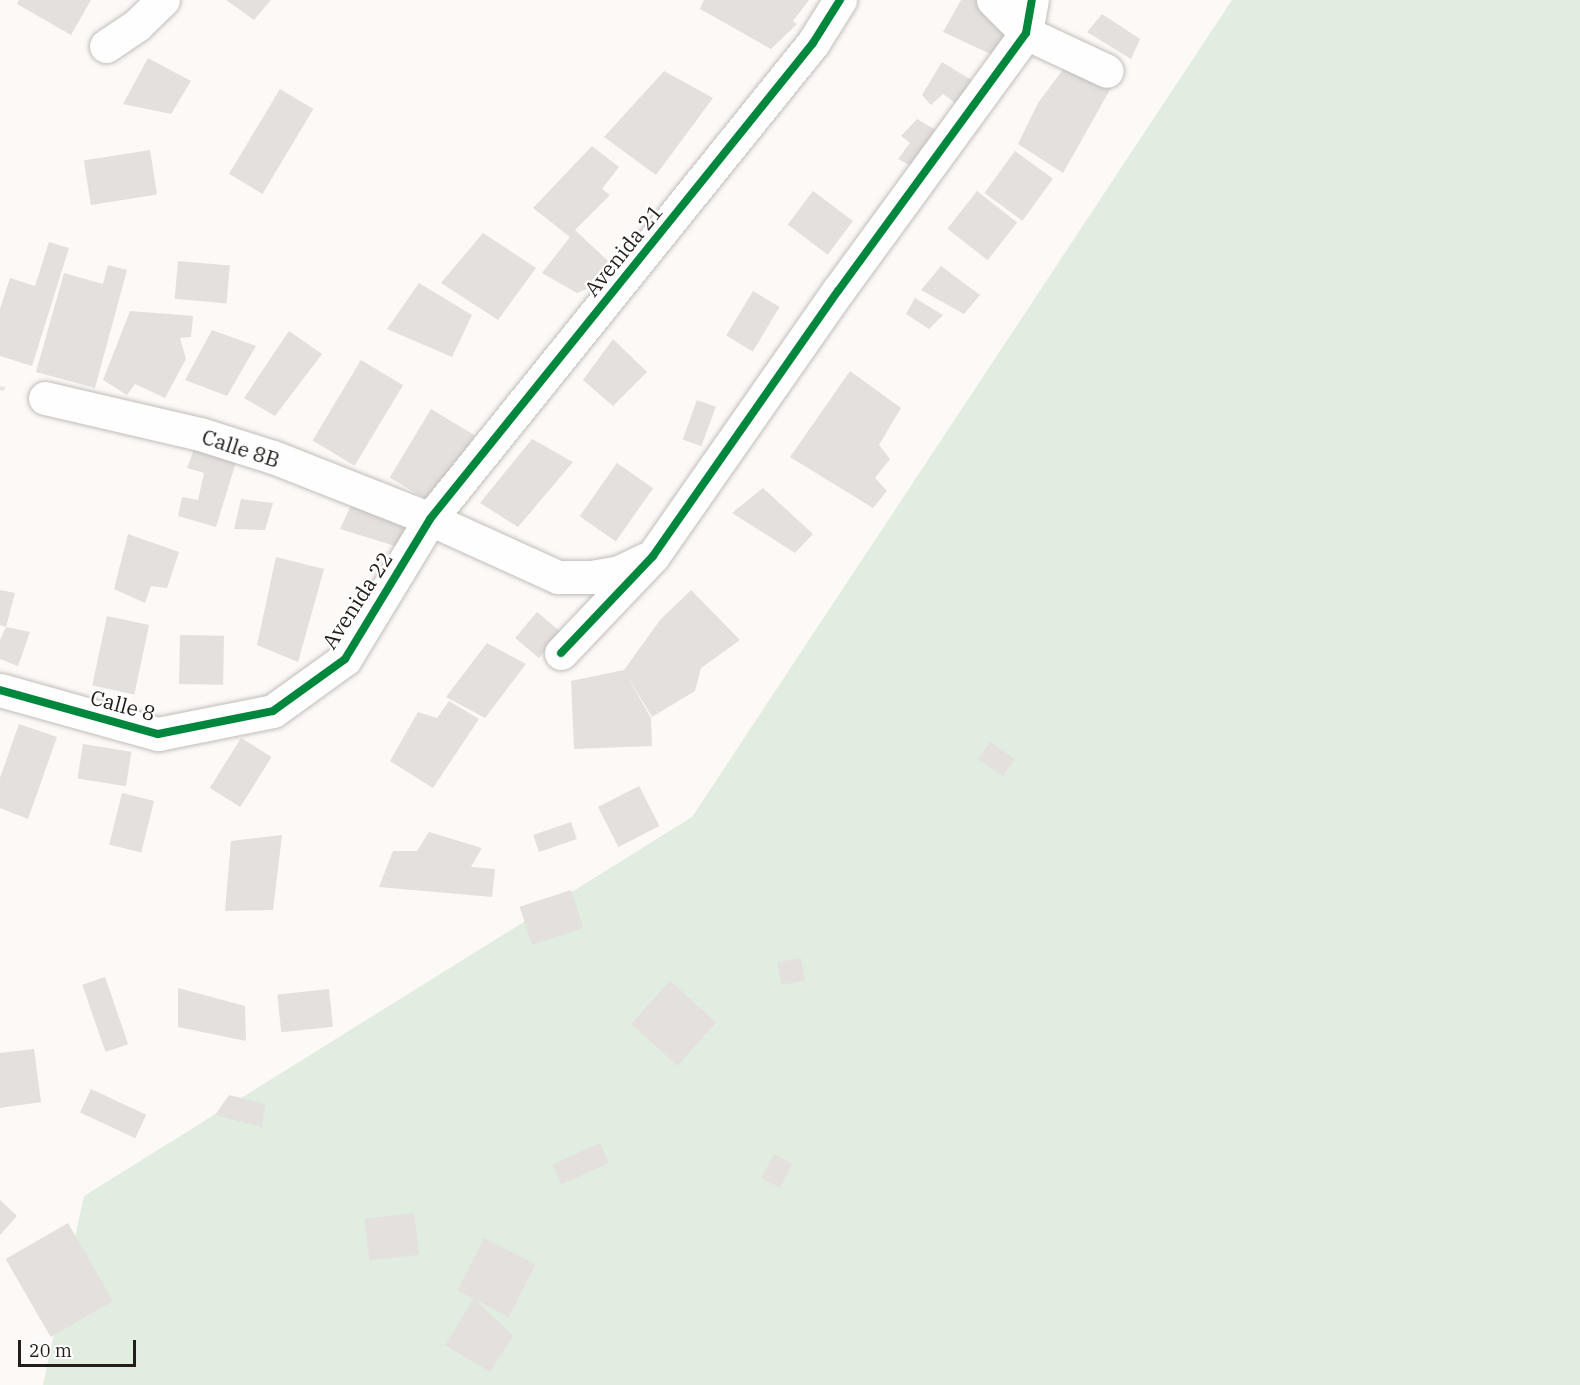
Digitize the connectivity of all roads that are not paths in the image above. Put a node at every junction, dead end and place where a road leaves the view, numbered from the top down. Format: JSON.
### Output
{"nodes":[{"id":1,"x":163,"y":0,"type":"edge"},
{"id":2,"x":840,"y":0,"type":"edge"},
{"id":3,"x":993,"y":0,"type":"edge"},
{"id":4,"x":1032,"y":0,"type":"edge"},
{"id":5,"x":1026,"y":33,"type":"junction"},
{"id":6,"x":106,"y":46,"type":"dead end"},
{"id":7,"x":1107,"y":71,"type":"dead end"},
{"id":8,"x":45,"y":398,"type":"dead end"},
{"id":9,"x":430,"y":519,"type":"junction"},
{"id":10,"x":653,"y":556,"type":"junction"},
{"id":11,"x":561,"y":653,"type":"dead end"},
{"id":12,"x":0,"y":690,"type":"edge"},
{"id":13,"x":273,"y":711,"type":"joint"}],
"edges":[{"from":1,"to":6,"type":"street"},
{"from":2,"to":9,"type":"street","name":"Avenida 21"},
{"from":3,"to":5,"type":"street"},
{"from":4,"to":5,"type":"street"},
{"from":5,"to":7,"type":"street"},
{"from":5,"to":10,"type":"street"},
{"from":8,"to":9,"type":"street","name":"Calle 8B"},
{"from":9,"to":10,"type":"street","name":"Calle 8B"},
{"from":9,"to":13,"type":"street","name":"Avenida 22"},
{"from":10,"to":11,"type":"street"},
{"from":12,"to":13,"type":"street","name":"Calle 8"}]}
